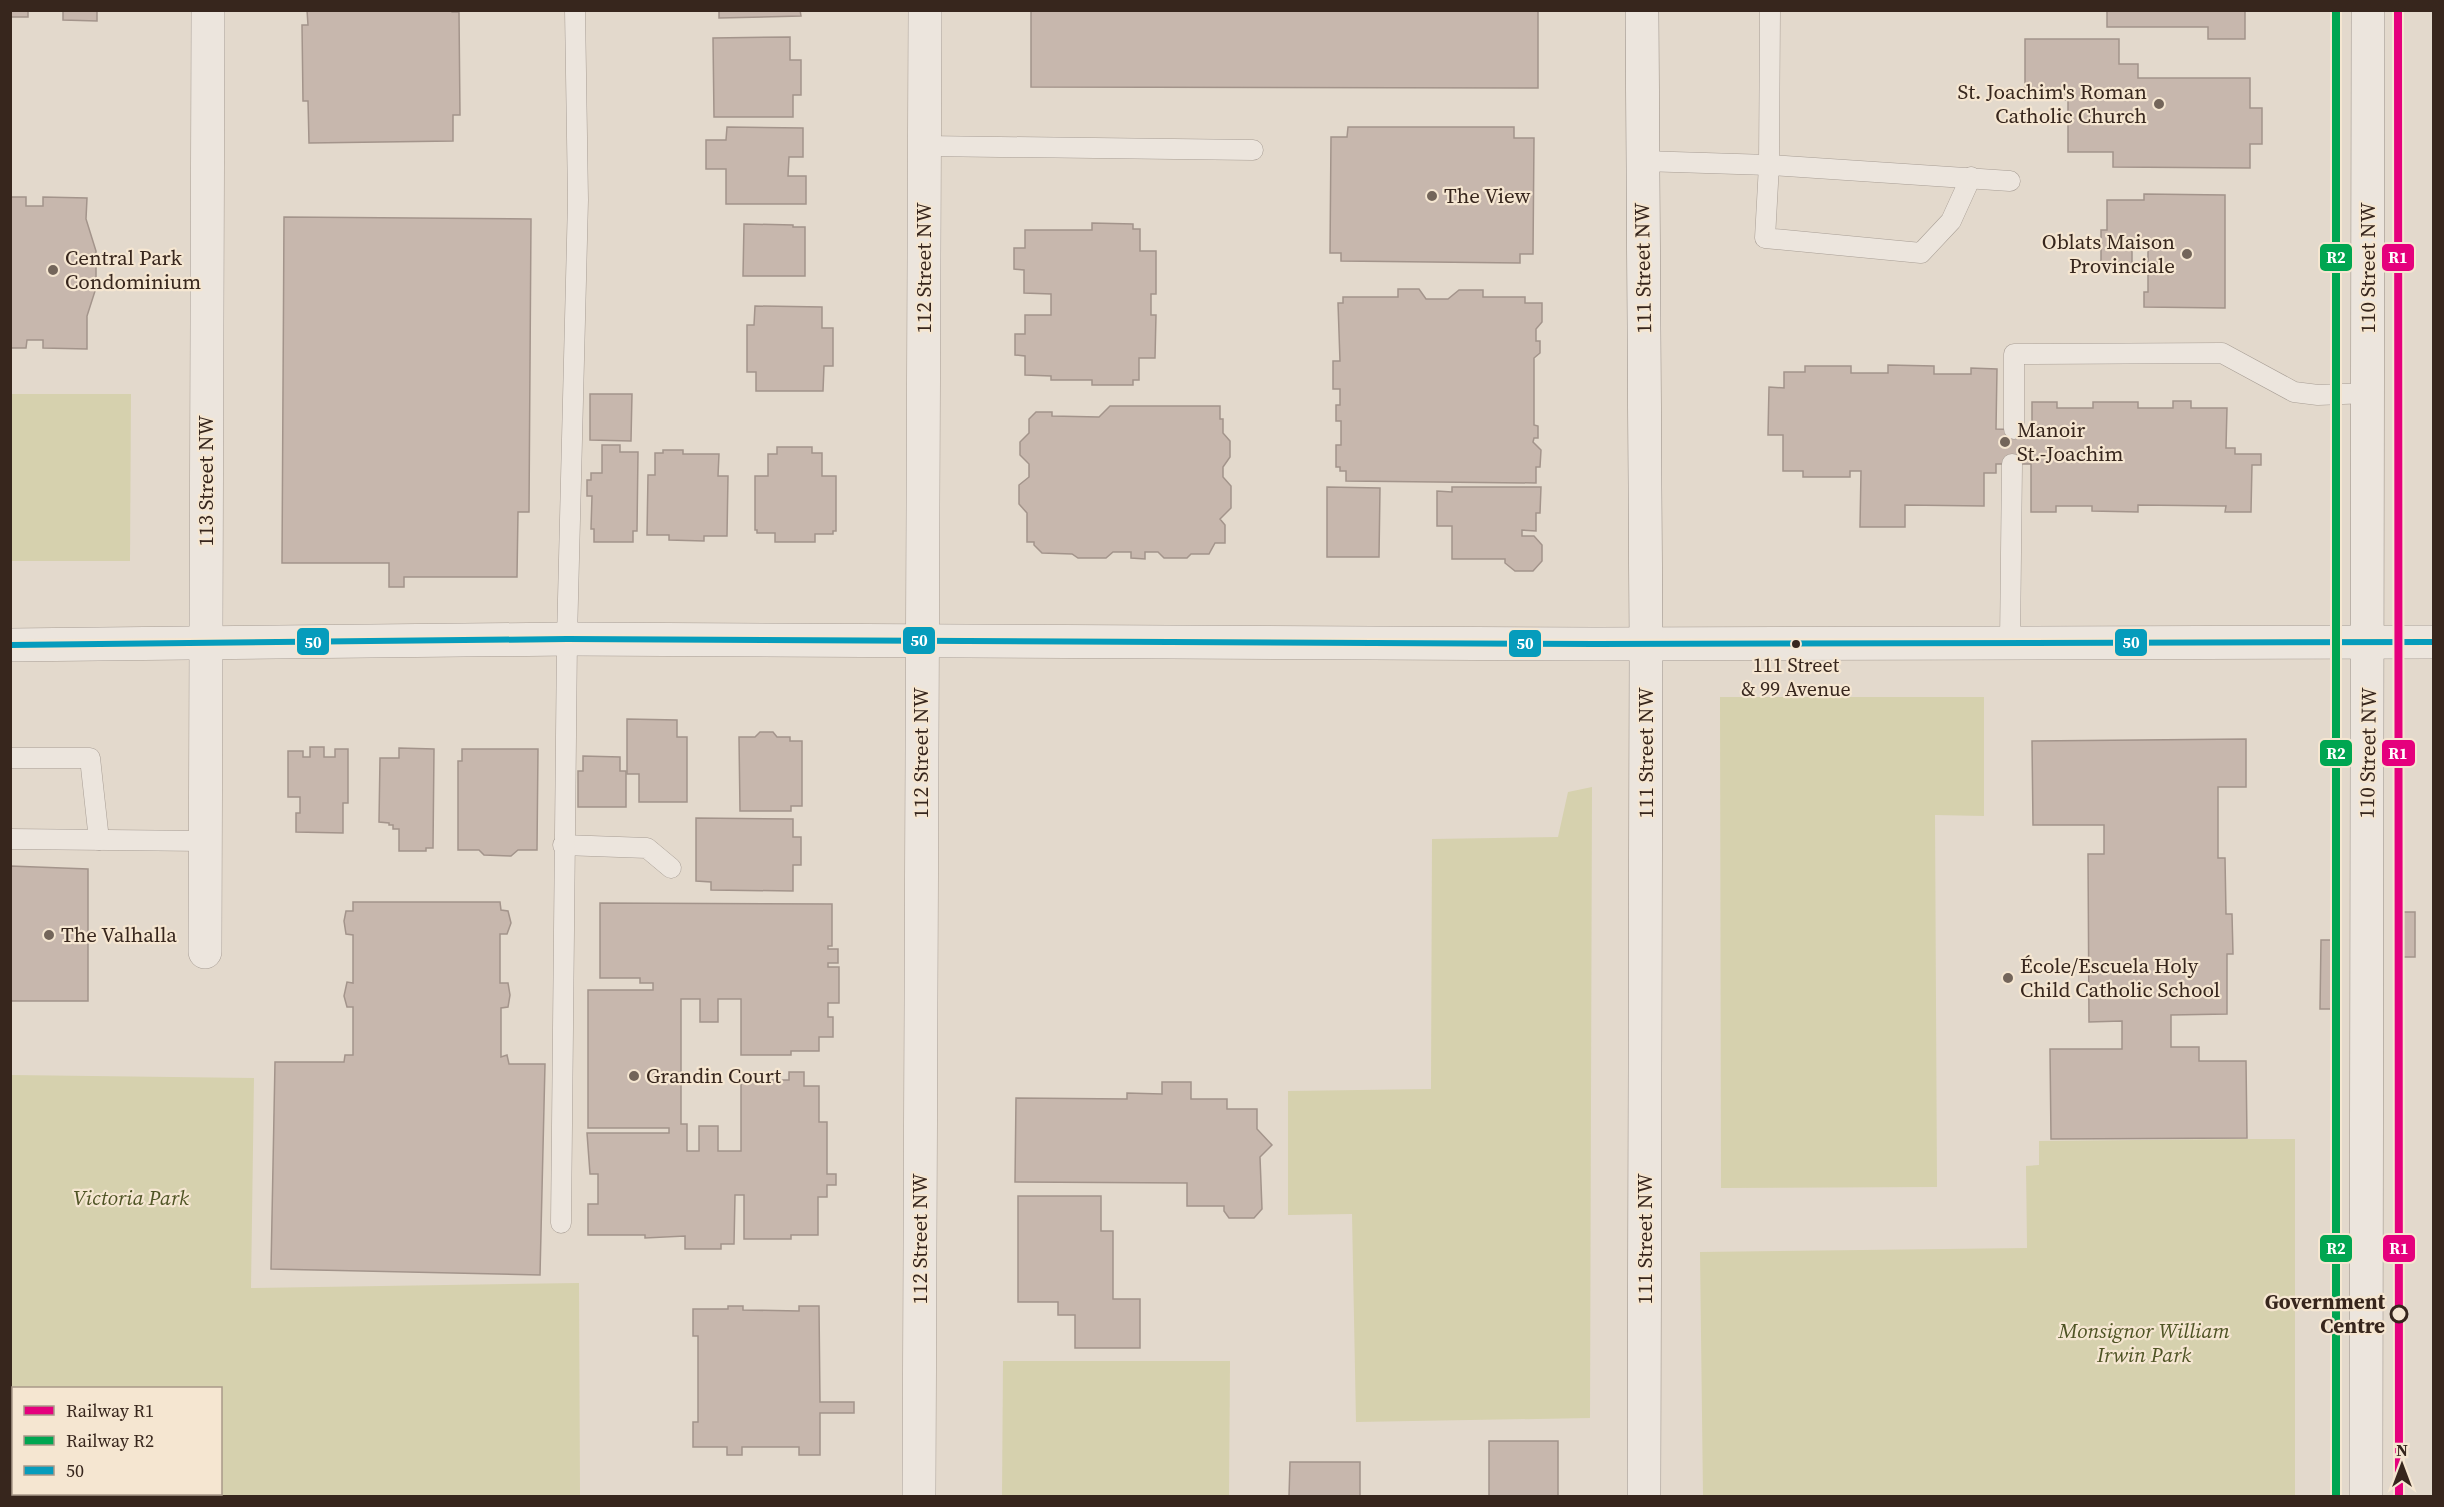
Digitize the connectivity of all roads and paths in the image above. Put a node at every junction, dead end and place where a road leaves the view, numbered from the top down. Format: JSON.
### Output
{"nodes":[{"id":1,"x":208,"y":10,"type":"edge"},
{"id":2,"x":575,"y":10,"type":"edge"},
{"id":3,"x":925,"y":10,"type":"edge"},
{"id":4,"x":1642,"y":10,"type":"edge"},
{"id":5,"x":1770,"y":10,"type":"edge"},
{"id":6,"x":2368,"y":10,"type":"edge"},
{"id":7,"x":924,"y":146,"type":"junction"},
{"id":8,"x":1253,"y":150,"type":"dead end"},
{"id":9,"x":1642,"y":161,"type":"junction"},
{"id":10,"x":1769,"y":165,"type":"junction"},
{"id":11,"x":1971,"y":177,"type":"junction"},
{"id":12,"x":2010,"y":180,"type":"dead end"},
{"id":13,"x":2368,"y":393,"type":"junction"},
{"id":14,"x":2014,"y":429,"type":"dead end"},
{"id":15,"x":2012,"y":464,"type":"dead end"},
{"id":16,"x":567,"y":639,"type":"junction"},
{"id":17,"x":922,"y":639,"type":"junction"},
{"id":18,"x":205,"y":642,"type":"junction"},
{"id":19,"x":2368,"y":642,"type":"junction"},
{"id":20,"x":2433,"y":642,"type":"edge"},
{"id":21,"x":2010,"y":643,"type":"junction"},
{"id":22,"x":1646,"y":644,"type":"junction"},
{"id":23,"x":10,"y":645,"type":"edge"},
{"id":24,"x":10,"y":758,"type":"edge"},
{"id":25,"x":10,"y":839,"type":"edge"},
{"id":26,"x":99,"y":840,"type":"junction"},
{"id":27,"x":205,"y":841,"type":"junction"},
{"id":28,"x":563,"y":845,"type":"junction"},
{"id":29,"x":671,"y":868,"type":"dead end"},
{"id":30,"x":205,"y":952,"type":"dead end"},
{"id":31,"x":561,"y":1223,"type":"dead end"},
{"id":32,"x":919,"y":1497,"type":"edge"},
{"id":33,"x":1644,"y":1497,"type":"edge"},
{"id":34,"x":2366,"y":1497,"type":"edge"}],
"edges":[{"from":1,"to":18,"type":"street","name":"113 Street NW"},
{"from":2,"to":16,"type":"lane"},
{"from":3,"to":7,"type":"street","name":"112 Street NW"},
{"from":4,"to":9,"type":"street","name":"111 Street NW"},
{"from":5,"to":10,"type":"lane"},
{"from":6,"to":13,"type":"street","name":"110 Street NW"},
{"from":7,"to":8,"type":"lane"},
{"from":7,"to":17,"type":"street","name":"112 Street NW"},
{"from":9,"to":10,"type":"lane"},
{"from":9,"to":22,"type":"street","name":"111 Street NW"},
{"from":10,"to":11,"type":"lane"},
{"from":10,"to":11,"type":"lane"},
{"from":11,"to":12,"type":"lane"},
{"from":13,"to":14,"type":"lane"},
{"from":13,"to":19,"type":"street","name":"110 Street NW"},
{"from":15,"to":21,"type":"lane"},
{"from":16,"to":17,"type":"street"},
{"from":16,"to":18,"type":"street"},
{"from":16,"to":28,"type":"lane"},
{"from":17,"to":22,"type":"street"},
{"from":17,"to":32,"type":"street","name":"112 Street NW"},
{"from":18,"to":23,"type":"street"},
{"from":18,"to":27,"type":"street","name":"113 Street NW"},
{"from":19,"to":20,"type":"street"},
{"from":19,"to":21,"type":"street"},
{"from":19,"to":34,"type":"street","name":"110 Street NW"},
{"from":21,"to":22,"type":"street"},
{"from":22,"to":33,"type":"street","name":"111 Street NW"},
{"from":24,"to":26,"type":"lane"},
{"from":25,"to":26,"type":"lane"},
{"from":26,"to":27,"type":"lane"},
{"from":27,"to":30,"type":"street","name":"113 Street NW"},
{"from":28,"to":29,"type":"lane"},
{"from":28,"to":31,"type":"lane"}]}
